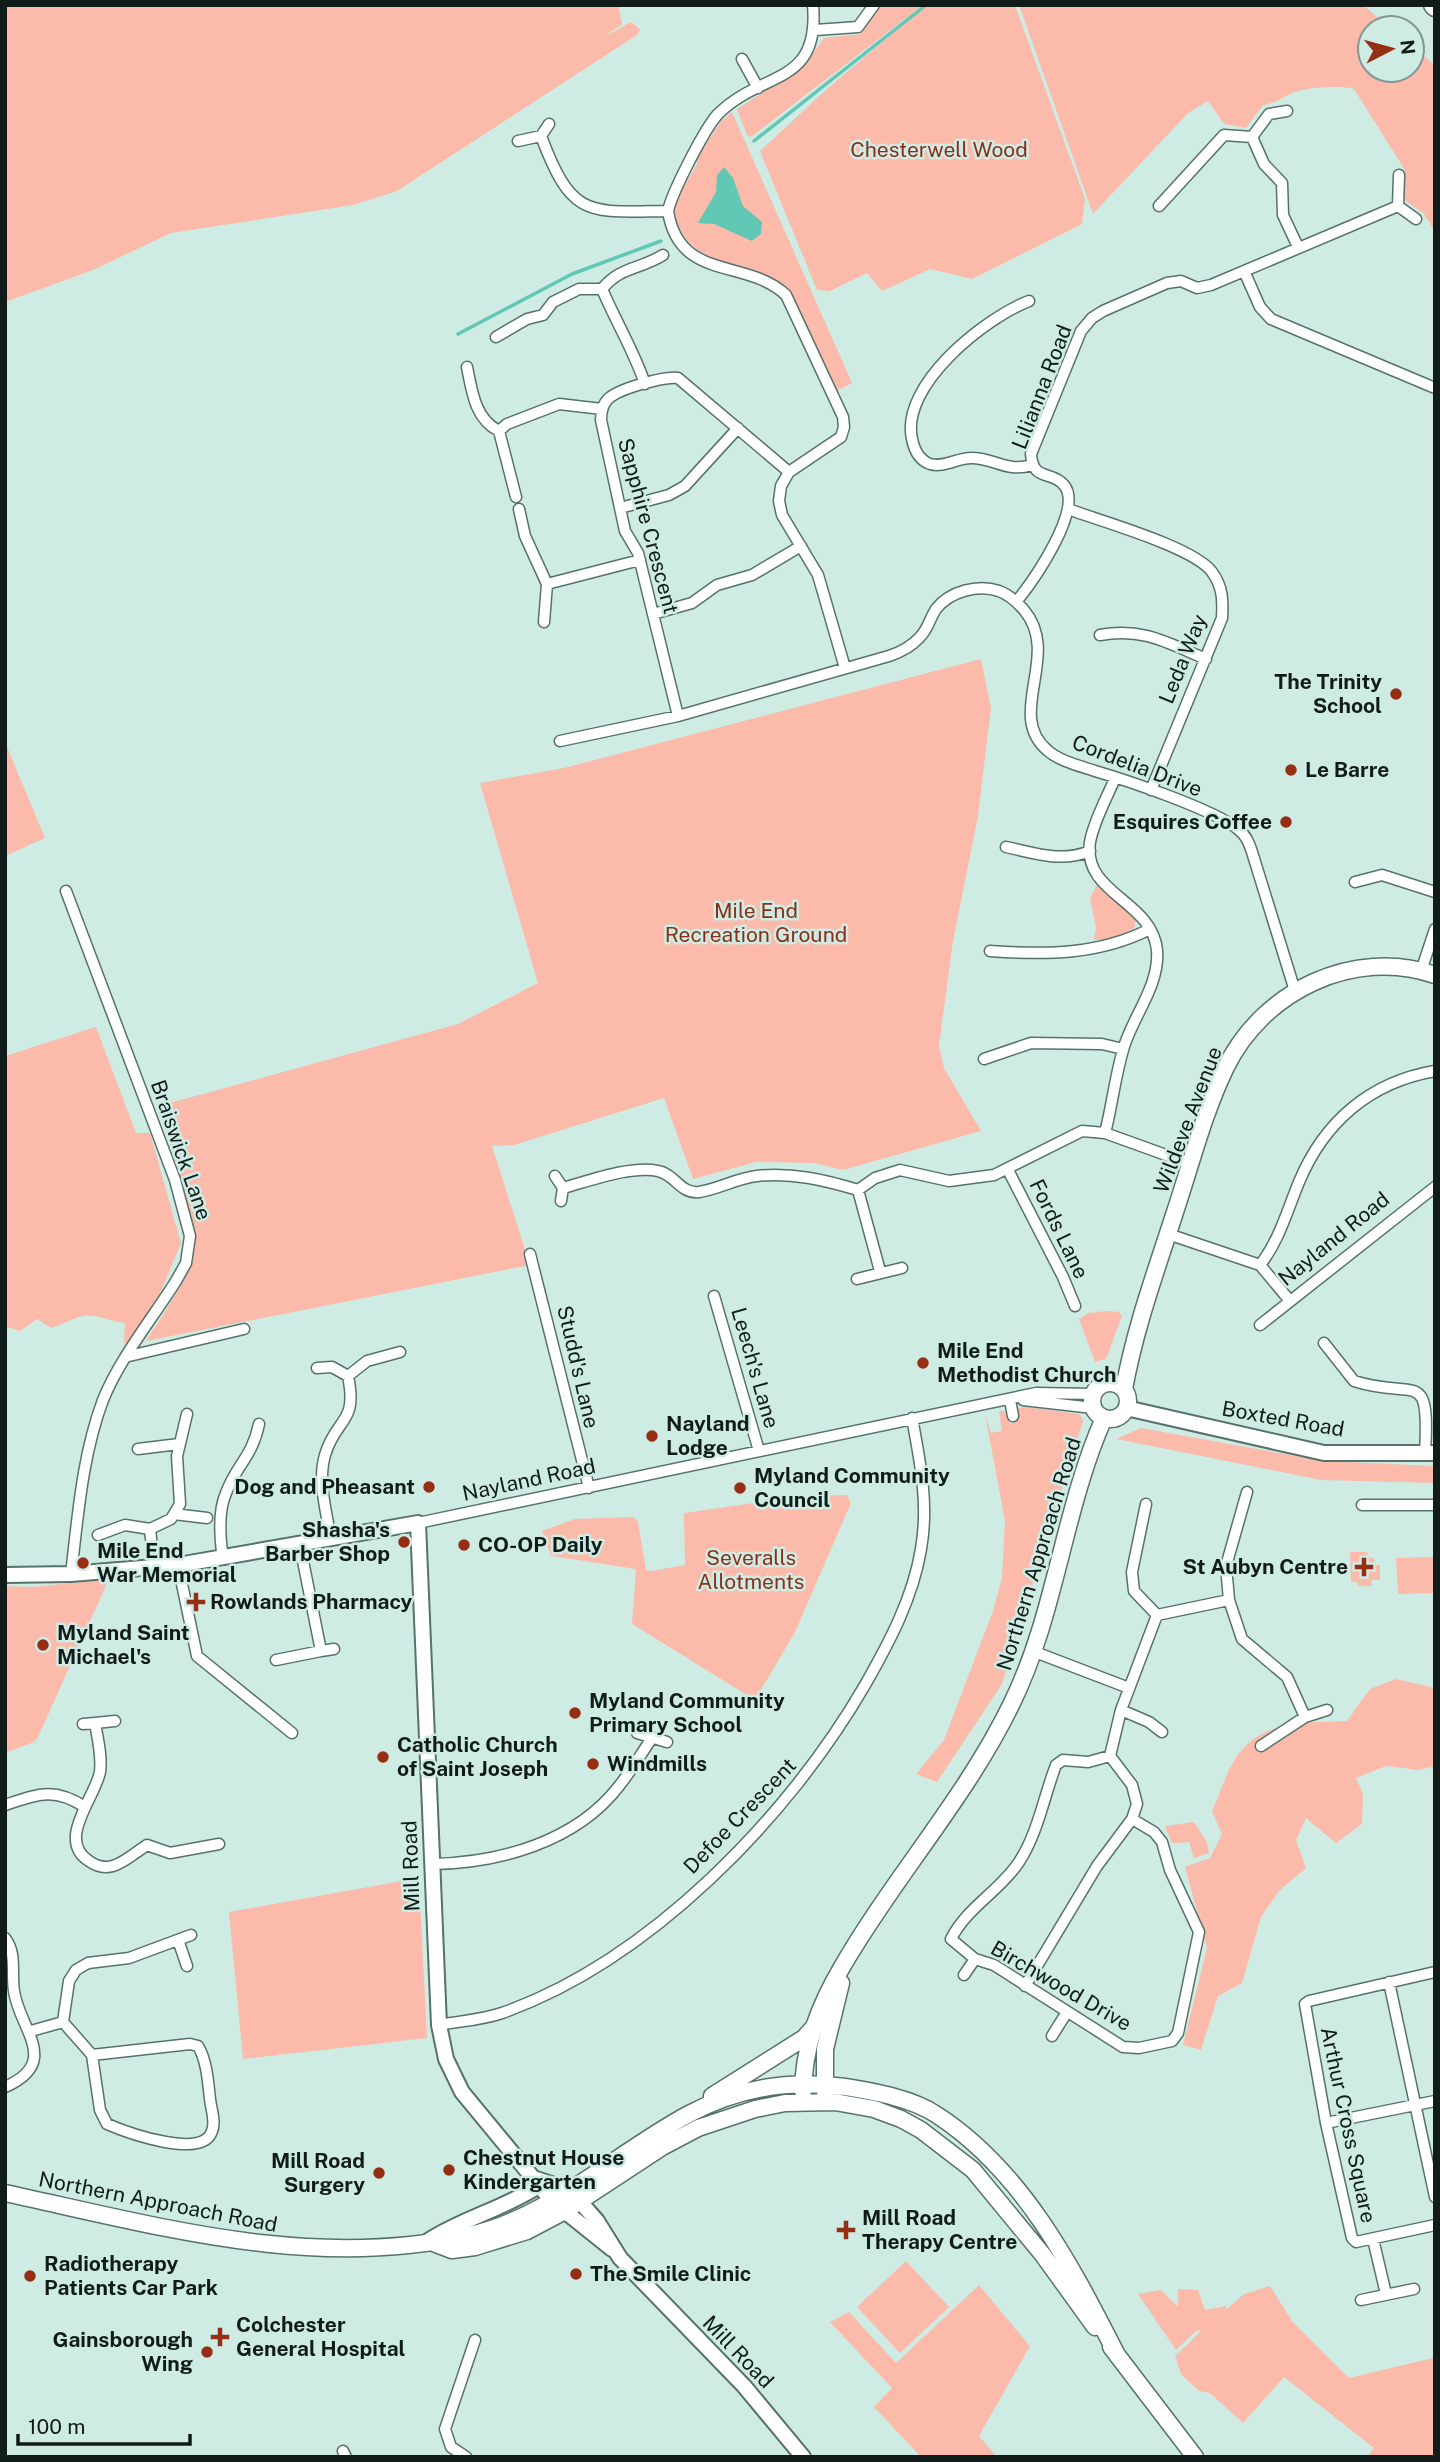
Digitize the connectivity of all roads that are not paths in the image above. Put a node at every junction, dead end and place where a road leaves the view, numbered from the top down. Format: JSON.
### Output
{"nodes":[{"id":1,"x":813,"y":5,"type":"edge"},
{"id":2,"x":874,"y":5,"type":"edge"},
{"id":3,"x":815,"y":30,"type":"junction"},
{"id":4,"x":742,"y":59,"type":"dead end"},
{"id":5,"x":758,"y":88,"type":"junction"},
{"id":6,"x":1287,"y":111,"type":"dead end"},
{"id":7,"x":549,"y":124,"type":"dead end"},
{"id":8,"x":541,"y":136,"type":"junction"},
{"id":9,"x":1252,"y":137,"type":"junction"},
{"id":10,"x":518,"y":141,"type":"dead end"},
{"id":11,"x":1399,"y":175,"type":"dead end"},
{"id":12,"x":1159,"y":206,"type":"dead end"},
{"id":13,"x":1398,"y":206,"type":"junction"},
{"id":14,"x":668,"y":211,"type":"junction"},
{"id":15,"x":1416,"y":219,"type":"dead end"},
{"id":16,"x":1298,"y":247,"type":"junction"},
{"id":17,"x":663,"y":254,"type":"dead end"},
{"id":18,"x":1244,"y":271,"type":"junction"},
{"id":19,"x":603,"y":289,"type":"junction"},
{"id":20,"x":1029,"y":301,"type":"dead end"},
{"id":21,"x":496,"y":337,"type":"dead end"},
{"id":22,"x":467,"y":368,"type":"dead end"},
{"id":23,"x":645,"y":384,"type":"junction"},
{"id":24,"x":1435,"y":388,"type":"edge"},
{"id":25,"x":601,"y":410,"type":"junction"},
{"id":26,"x":738,"y":428,"type":"junction"},
{"id":27,"x":499,"y":431,"type":"junction"},
{"id":28,"x":1032,"y":465,"type":"junction"},
{"id":29,"x":789,"y":472,"type":"junction"},
{"id":30,"x":516,"y":497,"type":"dead end"},
{"id":31,"x":620,"y":508,"type":"junction"},
{"id":32,"x":519,"y":509,"type":"dead end"},
{"id":33,"x":1068,"y":509,"type":"junction"},
{"id":34,"x":801,"y":546,"type":"junction"},
{"id":35,"x":640,"y":560,"type":"junction"},
{"id":36,"x":547,"y":584,"type":"junction"},
{"id":37,"x":1017,"y":601,"type":"junction"},
{"id":38,"x":653,"y":614,"type":"junction"},
{"id":39,"x":544,"y":622,"type":"dead end"},
{"id":40,"x":1100,"y":635,"type":"dead end"},
{"id":41,"x":1206,"y":659,"type":"junction"},
{"id":42,"x":845,"y":668,"type":"junction"},
{"id":43,"x":678,"y":716,"type":"junction"},
{"id":44,"x":560,"y":741,"type":"dead end"},
{"id":45,"x":1115,"y":778,"type":"junction"},
{"id":46,"x":1151,"y":790,"type":"junction"},
{"id":47,"x":1006,"y":848,"type":"dead end"},
{"id":48,"x":1090,"y":851,"type":"junction"},
{"id":49,"x":1355,"y":882,"type":"dead end"},
{"id":50,"x":66,"y":891,"type":"dead end"},
{"id":51,"x":1435,"y":892,"type":"edge"},
{"id":52,"x":1150,"y":929,"type":"junction"},
{"id":53,"x":1435,"y":929,"type":"edge"},
{"id":54,"x":990,"y":951,"type":"dead end"},
{"id":55,"x":1428,"y":973,"type":"edge"},
{"id":56,"x":1295,"y":991,"type":"junction"},
{"id":57,"x":1123,"y":1049,"type":"junction"},
{"id":58,"x":984,"y":1059,"type":"dead end"},
{"id":59,"x":1435,"y":1071,"type":"edge"},
{"id":60,"x":1105,"y":1133,"type":"junction"},
{"id":61,"x":1191,"y":1164,"type":"junction"},
{"id":62,"x":1008,"y":1170,"type":"junction"},
{"id":63,"x":555,"y":1177,"type":"dead end"},
{"id":64,"x":1435,"y":1187,"type":"edge"},
{"id":65,"x":562,"y":1188,"type":"junction"},
{"id":66,"x":858,"y":1190,"type":"junction"},
{"id":67,"x":561,"y":1201,"type":"dead end"},
{"id":68,"x":1168,"y":1234,"type":"junction"},
{"id":69,"x":530,"y":1254,"type":"dead end"},
{"id":70,"x":1260,"y":1265,"type":"junction"},
{"id":71,"x":902,"y":1268,"type":"dead end"},
{"id":72,"x":880,"y":1271,"type":"junction"},
{"id":73,"x":857,"y":1279,"type":"dead end"},
{"id":74,"x":714,"y":1296,"type":"dead end"},
{"id":75,"x":1290,"y":1301,"type":"junction"},
{"id":76,"x":1075,"y":1306,"type":"dead end"},
{"id":77,"x":1260,"y":1325,"type":"dead end"},
{"id":78,"x":244,"y":1329,"type":"dead end"},
{"id":79,"x":1132,"y":1343,"type":"junction"},
{"id":80,"x":1324,"y":1343,"type":"dead end"},
{"id":81,"x":400,"y":1352,"type":"dead end"},
{"id":82,"x":129,"y":1356,"type":"junction"},
{"id":83,"x":317,"y":1368,"type":"dead end"},
{"id":84,"x":348,"y":1376,"type":"junction"},
{"id":85,"x":1106,"y":1383,"type":"junction"},
{"id":86,"x":1124,"y":1389,"type":"junction"},
{"id":87,"x":1013,"y":1400,"type":"junction"},
{"id":88,"x":1097,"y":1407,"type":"junction"},
{"id":89,"x":1126,"y":1408,"type":"junction"},
{"id":90,"x":187,"y":1414,"type":"dead end"},
{"id":91,"x":1013,"y":1416,"type":"dead end"},
{"id":92,"x":912,"y":1418,"type":"junction"},
{"id":93,"x":259,"y":1424,"type":"dead end"},
{"id":94,"x":179,"y":1444,"type":"junction"},
{"id":95,"x":138,"y":1449,"type":"dead end"},
{"id":96,"x":759,"y":1451,"type":"junction"},
{"id":97,"x":1430,"y":1453,"type":"edge"},
{"id":98,"x":589,"y":1488,"type":"junction"},
{"id":99,"x":1247,"y":1492,"type":"dead end"},
{"id":100,"x":1146,"y":1504,"type":"dead end"},
{"id":101,"x":1362,"y":1505,"type":"dead end"},
{"id":102,"x":1435,"y":1505,"type":"edge"},
{"id":103,"x":174,"y":1514,"type":"junction"},
{"id":104,"x":207,"y":1518,"type":"dead end"},
{"id":105,"x":418,"y":1524,"type":"junction"},
{"id":106,"x":150,"y":1530,"type":"junction"},
{"id":107,"x":98,"y":1535,"type":"dead end"},
{"id":108,"x":331,"y":1540,"type":"junction"},
{"id":109,"x":300,"y":1546,"type":"junction"},
{"id":110,"x":223,"y":1559,"type":"junction"},
{"id":111,"x":178,"y":1565,"type":"junction"},
{"id":112,"x":154,"y":1566,"type":"junction"},
{"id":113,"x":6,"y":1574,"type":"edge"},
{"id":114,"x":71,"y":1574,"type":"junction"},
{"id":115,"x":1229,"y":1600,"type":"junction"},
{"id":116,"x":1157,"y":1615,"type":"junction"},
{"id":117,"x":334,"y":1649,"type":"dead end"},
{"id":118,"x":321,"y":1651,"type":"junction"},
{"id":119,"x":1035,"y":1652,"type":"junction"},
{"id":120,"x":276,"y":1660,"type":"dead end"},
{"id":121,"x":1129,"y":1688,"type":"junction"},
{"id":122,"x":1121,"y":1710,"type":"junction"},
{"id":123,"x":1327,"y":1710,"type":"dead end"},
{"id":124,"x":1304,"y":1717,"type":"junction"},
{"id":125,"x":116,"y":1721,"type":"dead end"},
{"id":126,"x":95,"y":1723,"type":"junction"},
{"id":127,"x":83,"y":1724,"type":"dead end"},
{"id":128,"x":1162,"y":1732,"type":"dead end"},
{"id":129,"x":292,"y":1733,"type":"dead end"},
{"id":130,"x":638,"y":1733,"type":"dead end"},
{"id":131,"x":652,"y":1738,"type":"junction"},
{"id":132,"x":667,"y":1742,"type":"dead end"},
{"id":133,"x":1261,"y":1746,"type":"dead end"},
{"id":134,"x":1110,"y":1756,"type":"junction"},
{"id":135,"x":5,"y":1805,"type":"edge"},
{"id":136,"x":85,"y":1807,"type":"junction"},
{"id":137,"x":1132,"y":1819,"type":"junction"},
{"id":138,"x":219,"y":1844,"type":"dead end"},
{"id":139,"x":432,"y":1864,"type":"junction"},
{"id":140,"x":191,"y":1935,"type":"dead end"},
{"id":141,"x":5,"y":1938,"type":"edge"},
{"id":142,"x":178,"y":1940,"type":"junction"},
{"id":143,"x":852,"y":1949,"type":"junction"},
{"id":144,"x":975,"y":1959,"type":"junction"},
{"id":145,"x":187,"y":1966,"type":"dead end"},
{"id":146,"x":1435,"y":1972,"type":"edge"},
{"id":147,"x":964,"y":1975,"type":"dead end"},
{"id":148,"x":1389,"y":1982,"type":"junction"},
{"id":149,"x":1025,"y":1986,"type":"junction"},
{"id":150,"x":1067,"y":2012,"type":"junction"},
{"id":151,"x":63,"y":2022,"type":"junction"},
{"id":152,"x":439,"y":2025,"type":"junction"},
{"id":153,"x":812,"y":2029,"type":"junction"},
{"id":154,"x":31,"y":2031,"type":"junction"},
{"id":155,"x":1052,"y":2036,"type":"dead end"},
{"id":156,"x":92,"y":2055,"type":"junction"},
{"id":157,"x":803,"y":2083,"type":"junction"},
{"id":158,"x":825,"y":2084,"type":"junction"},
{"id":159,"x":5,"y":2087,"type":"edge"},
{"id":160,"x":803,"y":2101,"type":"junction"},
{"id":161,"x":825,"y":2101,"type":"junction"},
{"id":162,"x":1435,"y":2101,"type":"edge"},
{"id":163,"x":1416,"y":2105,"type":"junction"},
{"id":164,"x":691,"y":2113,"type":"junction"},
{"id":165,"x":1326,"y":2123,"type":"junction"},
{"id":166,"x":536,"y":2182,"type":"junction"},
{"id":167,"x":5,"y":2193,"type":"edge"},
{"id":168,"x":574,"y":2195,"type":"junction"},
{"id":169,"x":1435,"y":2197,"type":"edge"},
{"id":170,"x":557,"y":2207,"type":"junction"},
{"id":171,"x":1435,"y":2225,"type":"edge"},
{"id":172,"x":1373,"y":2239,"type":"junction"},
{"id":173,"x":428,"y":2241,"type":"junction"},
{"id":174,"x":612,"y":2249,"type":"junction"},
{"id":175,"x":1413,"y":2288,"type":"dead end"},
{"id":176,"x":1386,"y":2294,"type":"junction"},
{"id":177,"x":1361,"y":2300,"type":"dead end"},
{"id":178,"x":475,"y":2340,"type":"dead end"},
{"id":179,"x":1117,"y":2355,"type":"junction"},
{"id":180,"x":466,"y":2457,"type":"edge"},
{"id":181,"x":803,"y":2457,"type":"edge"},
{"id":182,"x":1195,"y":2457,"type":"edge"}],
"edges":[{"from":1,"to":3,"type":"street"},
{"from":2,"to":3,"type":"street"},
{"from":3,"to":5,"type":"street"},
{"from":4,"to":5,"type":"street"},
{"from":5,"to":14,"type":"street"},
{"from":6,"to":9,"type":"street"},
{"from":7,"to":8,"type":"street"},
{"from":8,"to":10,"type":"street"},
{"from":8,"to":14,"type":"street"},
{"from":9,"to":12,"type":"street"},
{"from":9,"to":16,"type":"street"},
{"from":11,"to":13,"type":"street"},
{"from":13,"to":15,"type":"street"},
{"from":13,"to":16,"type":"street","name":"Lilianna Road"},
{"from":14,"to":29,"type":"street"},
{"from":16,"to":18,"type":"street","name":"Lilianna Road"},
{"from":17,"to":19,"type":"street"},
{"from":18,"to":24,"type":"street"},
{"from":18,"to":28,"type":"street","name":"Lilianna Road"},
{"from":19,"to":21,"type":"street"},
{"from":19,"to":23,"type":"street"},
{"from":20,"to":28,"type":"street"},
{"from":22,"to":27,"type":"street"},
{"from":23,"to":25,"type":"street"},
{"from":23,"to":26,"type":"street"},
{"from":25,"to":27,"type":"street"},
{"from":25,"to":31,"type":"street","name":"Sapphire Crescent"},
{"from":26,"to":29,"type":"street"},
{"from":26,"to":31,"type":"street"},
{"from":27,"to":30,"type":"street"},
{"from":28,"to":33,"type":"street","name":"Lilianna Road"},
{"from":29,"to":34,"type":"street"},
{"from":31,"to":35,"type":"street","name":"Sapphire Crescent"},
{"from":32,"to":36,"type":"street"},
{"from":33,"to":37,"type":"street"},
{"from":33,"to":41,"type":"street","name":"Leda Way"},
{"from":34,"to":38,"type":"street"},
{"from":34,"to":42,"type":"street"},
{"from":35,"to":36,"type":"street"},
{"from":35,"to":38,"type":"street","name":"Sapphire Crescent"},
{"from":36,"to":39,"type":"street"},
{"from":37,"to":42,"type":"street"},
{"from":37,"to":45,"type":"street","name":"Cordelia Drive"},
{"from":38,"to":43,"type":"street","name":"Sapphire Crescent"},
{"from":40,"to":41,"type":"street"},
{"from":41,"to":46,"type":"street","name":"Leda Way"},
{"from":42,"to":43,"type":"street"},
{"from":43,"to":44,"type":"street"},
{"from":45,"to":46,"type":"street","name":"Cordelia Drive"},
{"from":45,"to":48,"type":"street"},
{"from":46,"to":56,"type":"street","name":"Cordelia Drive"},
{"from":47,"to":48,"type":"street"},
{"from":48,"to":52,"type":"street"},
{"from":49,"to":51,"type":"street"},
{"from":50,"to":82,"type":"street","name":"Braiswick Lane"},
{"from":52,"to":54,"type":"street"},
{"from":52,"to":57,"type":"street"},
{"from":53,"to":55,"type":"street"},
{"from":55,"to":56,"type":"main road","name":"Wildeve Avenue"},
{"from":56,"to":61,"type":"main road","name":"Wildeve Avenue"},
{"from":57,"to":58,"type":"street"},
{"from":57,"to":60,"type":"street"},
{"from":59,"to":70,"type":"street"},
{"from":60,"to":61,"type":"street"},
{"from":60,"to":62,"type":"street"},
{"from":61,"to":68,"type":"main road","name":"Wildeve Avenue"},
{"from":62,"to":66,"type":"street"},
{"from":62,"to":76,"type":"street","name":"Fords Lane"},
{"from":63,"to":65,"type":"street"},
{"from":64,"to":75,"type":"street","name":"Nayland Road"},
{"from":65,"to":66,"type":"street"},
{"from":65,"to":67,"type":"street"},
{"from":66,"to":72,"type":"street"},
{"from":68,"to":70,"type":"street"},
{"from":68,"to":79,"type":"main road","name":"Wildeve Avenue"},
{"from":69,"to":98,"type":"street","name":"Studd's Lane"},
{"from":70,"to":75,"type":"street"},
{"from":71,"to":72,"type":"street"},
{"from":72,"to":73,"type":"street"},
{"from":74,"to":96,"type":"street","name":"Leech's Lane"},
{"from":75,"to":77,"type":"street","name":"Nayland Road"},
{"from":78,"to":82,"type":"street"},
{"from":79,"to":85,"type":"main road","name":"Wildeve Avenue"},
{"from":79,"to":86,"type":"main road","name":"Wildeve Avenue"},
{"from":80,"to":97,"type":"street"},
{"from":81,"to":84,"type":"street"},
{"from":82,"to":114,"type":"street","name":"Braiswick Lane"},
{"from":83,"to":84,"type":"street"},
{"from":84,"to":108,"type":"street"},
{"from":85,"to":86,"type":"main road"},
{"from":85,"to":88,"type":"main road","name":"Wildeve Avenue"},
{"from":86,"to":89,"type":"main road","name":"Wildeve Avenue"},
{"from":87,"to":88,"type":"street","name":"Nayland Road"},
{"from":87,"to":91,"type":"street"},
{"from":87,"to":92,"type":"street","name":"Nayland Road"},
{"from":88,"to":89,"type":"main road"},
{"from":88,"to":119,"type":"main road","name":"Northern Approach Road"},
{"from":89,"to":97,"type":"street","name":"Boxted Road"},
{"from":90,"to":94,"type":"street"},
{"from":92,"to":96,"type":"street","name":"Nayland Road"},
{"from":92,"to":152,"type":"street","name":"Defoe Crescent"},
{"from":93,"to":110,"type":"street"},
{"from":94,"to":95,"type":"street"},
{"from":94,"to":103,"type":"street"},
{"from":96,"to":98,"type":"street","name":"Nayland Road"},
{"from":98,"to":105,"type":"street","name":"Nayland Road"},
{"from":99,"to":115,"type":"street"},
{"from":100,"to":116,"type":"street"},
{"from":101,"to":102,"type":"street"},
{"from":103,"to":104,"type":"street"},
{"from":103,"to":106,"type":"street"},
{"from":105,"to":108,"type":"street","name":"Nayland Road"},
{"from":105,"to":139,"type":"street","name":"Mill Road"},
{"from":106,"to":107,"type":"street"},
{"from":106,"to":112,"type":"street"},
{"from":108,"to":109,"type":"street","name":"Nayland Road"},
{"from":109,"to":110,"type":"street","name":"Nayland Road"},
{"from":109,"to":118,"type":"street"},
{"from":110,"to":111,"type":"street","name":"Nayland Road"},
{"from":111,"to":112,"type":"street","name":"Nayland Road"},
{"from":111,"to":129,"type":"street"},
{"from":112,"to":114,"type":"street","name":"Nayland Road"},
{"from":113,"to":114,"type":"street","name":"Nayland Road"},
{"from":115,"to":116,"type":"street"},
{"from":115,"to":124,"type":"street"},
{"from":116,"to":121,"type":"street"},
{"from":117,"to":118,"type":"street"},
{"from":118,"to":120,"type":"street"},
{"from":119,"to":121,"type":"street"},
{"from":119,"to":143,"type":"main road","name":"Northern Approach Road"},
{"from":121,"to":122,"type":"street"},
{"from":122,"to":128,"type":"street"},
{"from":122,"to":134,"type":"street"},
{"from":123,"to":124,"type":"street"},
{"from":124,"to":133,"type":"street"},
{"from":125,"to":126,"type":"street"},
{"from":126,"to":127,"type":"street"},
{"from":126,"to":136,"type":"street"},
{"from":130,"to":131,"type":"street"},
{"from":131,"to":132,"type":"street"},
{"from":131,"to":139,"type":"street"},
{"from":134,"to":137,"type":"street"},
{"from":134,"to":144,"type":"street","name":"Birchwood Drive"},
{"from":135,"to":136,"type":"street"},
{"from":136,"to":138,"type":"street"},
{"from":137,"to":149,"type":"street"},
{"from":137,"to":150,"type":"street","name":"Birchwood Drive"},
{"from":139,"to":152,"type":"street","name":"Mill Road"},
{"from":140,"to":142,"type":"street"},
{"from":141,"to":154,"type":"street"},
{"from":142,"to":145,"type":"street"},
{"from":142,"to":151,"type":"street"},
{"from":143,"to":153,"type":"main road","name":"Northern Approach Road"},
{"from":143,"to":158,"type":"main road","name":"Northern Approach Road"},
{"from":144,"to":147,"type":"street"},
{"from":144,"to":149,"type":"street","name":"Birchwood Drive"},
{"from":146,"to":148,"type":"street","name":"Arthur Cross Square"},
{"from":148,"to":163,"type":"street"},
{"from":148,"to":165,"type":"street","name":"Arthur Cross Square"},
{"from":149,"to":150,"type":"street","name":"Birchwood Drive"},
{"from":150,"to":155,"type":"street"},
{"from":151,"to":154,"type":"street"},
{"from":151,"to":156,"type":"street"},
{"from":152,"to":166,"type":"street","name":"Mill Road"},
{"from":153,"to":157,"type":"main road","name":"Northern Approach Road"},
{"from":153,"to":164,"type":"main road","name":"Northern Approach Road"},
{"from":154,"to":159,"type":"street"},
{"from":156,"to":156,"type":"street"},
{"from":157,"to":158,"type":"main road"},
{"from":157,"to":160,"type":"main road","name":"Northern Approach Road"},
{"from":157,"to":164,"type":"main road","name":"Northern Approach Road"},
{"from":158,"to":161,"type":"main road","name":"Northern Approach Road"},
{"from":158,"to":179,"type":"main road"},
{"from":160,"to":161,"type":"main road"},
{"from":160,"to":168,"type":"main road","name":"Northern Approach Road"},
{"from":161,"to":179,"type":"main road"},
{"from":162,"to":163,"type":"street"},
{"from":163,"to":165,"type":"street"},
{"from":163,"to":169,"type":"street"},
{"from":164,"to":168,"type":"main road","name":"Northern Approach Road"},
{"from":165,"to":172,"type":"street","name":"Arthur Cross Square"},
{"from":166,"to":168,"type":"street"},
{"from":166,"to":170,"type":"street","name":"Mill Road"},
{"from":166,"to":173,"type":"street","name":"Northern Approach Road"},
{"from":167,"to":173,"type":"main road","name":"Northern Approach Road"},
{"from":168,"to":170,"type":"main road","name":"Northern Approach Road"},
{"from":168,"to":174,"type":"street","name":"Mill Road"},
{"from":170,"to":173,"type":"main road","name":"Northern Approach Road"},
{"from":170,"to":174,"type":"street","name":"Mill Road"},
{"from":171,"to":172,"type":"street","name":"Arthur Cross Square"},
{"from":172,"to":176,"type":"street","name":"Arthur Cross Square"},
{"from":174,"to":181,"type":"street","name":"Mill Road"},
{"from":175,"to":176,"type":"street"},
{"from":176,"to":177,"type":"street"},
{"from":178,"to":180,"type":"street"},
{"from":179,"to":182,"type":"main road"}]}
